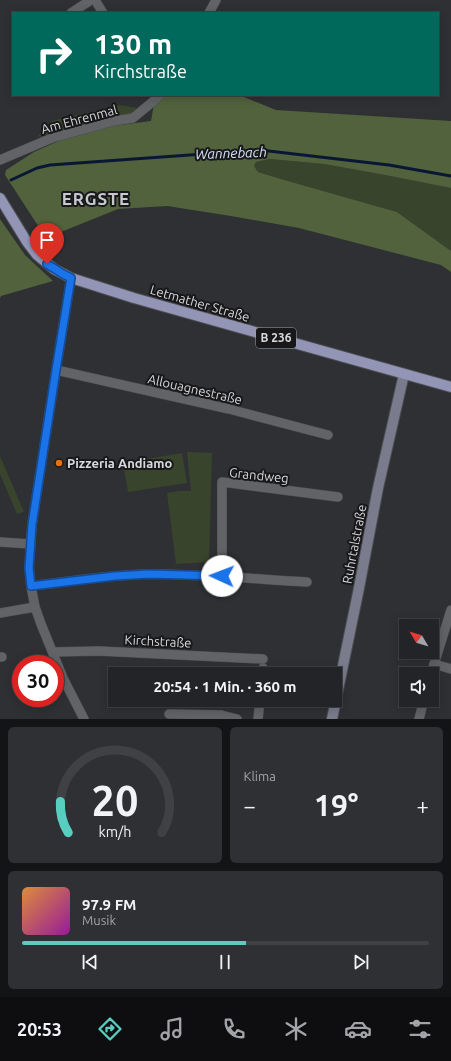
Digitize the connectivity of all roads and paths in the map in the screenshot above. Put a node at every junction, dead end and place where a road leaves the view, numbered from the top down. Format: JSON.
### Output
{"nodes":[{"id":1,"x":91,"y":0,"type":"edge"},
{"id":2,"x":95,"y":0,"type":"edge"},
{"id":3,"x":216,"y":0,"type":"edge"},
{"id":4,"x":73,"y":12,"type":"edge"},
{"id":5,"x":102,"y":12,"type":"edge"},
{"id":6,"x":210,"y":12,"type":"edge"},
{"id":7,"x":158,"y":96,"type":"edge"},
{"id":8,"x":0,"y":160,"type":"edge"},
{"id":9,"x":0,"y":198,"type":"edge"},
{"id":10,"x":71,"y":278,"type":"junction"},
{"id":11,"x":56,"y":370,"type":"junction"},
{"id":12,"x":404,"y":374,"type":"junction"},
{"id":13,"x":451,"y":387,"type":"edge"},
{"id":14,"x":328,"y":435,"type":"dead end"},
{"id":15,"x":338,"y":497,"type":"dead end"},
{"id":16,"x":0,"y":542,"type":"edge"},
{"id":17,"x":31,"y":544,"type":"junction"},
{"id":18,"x":222,"y":576,"type":"junction"},
{"id":19,"x":307,"y":582,"type":"dead end"},
{"id":20,"x":31,"y":586,"type":"junction"},
{"id":21,"x":35,"y":607,"type":"junction"},
{"id":22,"x":451,"y":610,"type":"edge"},
{"id":23,"x":0,"y":613,"type":"edge"},
{"id":24,"x":53,"y":652,"type":"junction"},
{"id":25,"x":434,"y":664,"type":"junction"},
{"id":26,"x":263,"y":667,"type":"edge"},
{"id":27,"x":433,"y":667,"type":"edge"},
{"id":28,"x":451,"y":669,"type":"edge"},
{"id":29,"x":259,"y":707,"type":"edge"},
{"id":30,"x":422,"y":707,"type":"edge"},
{"id":31,"x":169,"y":714,"type":"dead end"},
{"id":32,"x":220,"y":717,"type":"edge"},
{"id":33,"x":84,"y":719,"type":"edge"},
{"id":34,"x":237,"y":719,"type":"edge"},
{"id":35,"x":258,"y":719,"type":"edge"},
{"id":36,"x":332,"y":719,"type":"edge"},
{"id":37,"x":419,"y":719,"type":"edge"}],
"edges":[{"from":1,"to":4,"type":"street"},
{"from":2,"to":5,"type":"street"},
{"from":3,"to":6,"type":"street"},
{"from":7,"to":8,"type":"street","name":"Am Ehrenmal"},
{"from":9,"to":10,"type":"main road","name":"Letmather Straße","number":"B 236"},
{"from":10,"to":11,"type":"street"},
{"from":10,"to":12,"type":"main road","name":"Letmather Straße","number":"B 236"},
{"from":11,"to":14,"type":"street","name":"Allouagnestraße"},
{"from":11,"to":17,"type":"street"},
{"from":12,"to":13,"type":"main road","name":"Letmather Straße","number":"B 236"},
{"from":12,"to":36,"type":"main road","name":"Ruhrtalstraße"},
{"from":15,"to":18,"type":"street","name":"Grandweg"},
{"from":16,"to":17,"type":"street"},
{"from":17,"to":20,"type":"street"},
{"from":18,"to":19,"type":"street"},
{"from":18,"to":20,"type":"street"},
{"from":20,"to":21,"type":"street"},
{"from":21,"to":23,"type":"street"},
{"from":21,"to":24,"type":"street"},
{"from":22,"to":25,"type":"street"},
{"from":24,"to":26,"type":"street","name":"Kirchstraße"},
{"from":24,"to":33,"type":"street"},
{"from":25,"to":27,"type":"street"},
{"from":25,"to":28,"type":"street"},
{"from":29,"to":35,"type":"street"},
{"from":30,"to":37,"type":"street"},
{"from":31,"to":32,"type":"street"},
{"from":32,"to":34,"type":"street"}]}
